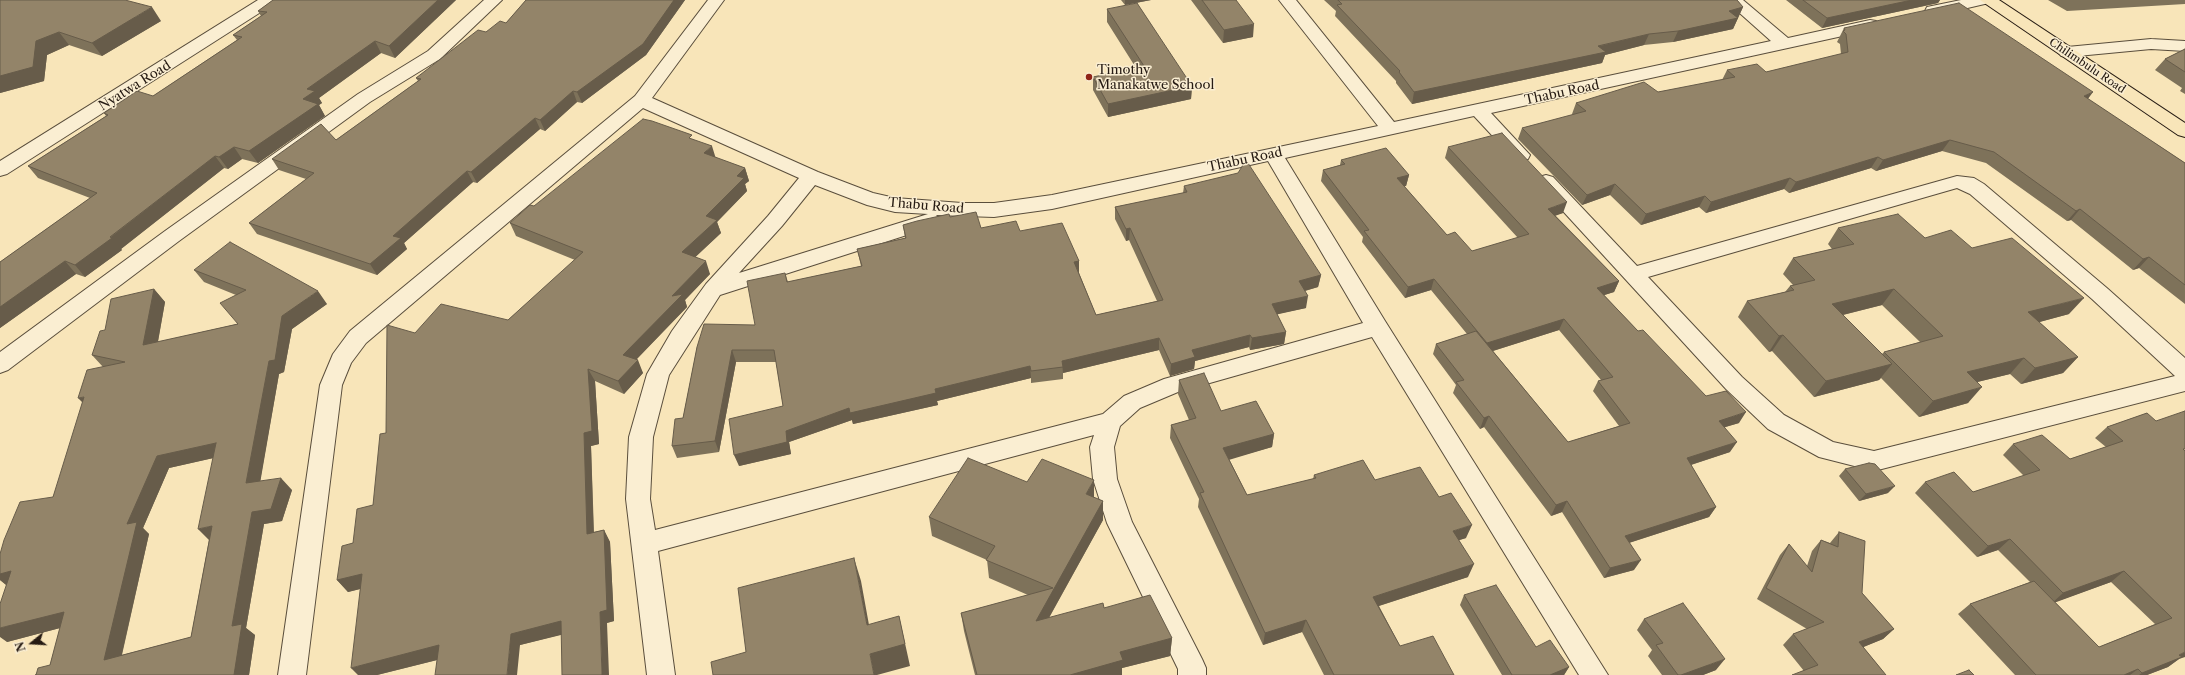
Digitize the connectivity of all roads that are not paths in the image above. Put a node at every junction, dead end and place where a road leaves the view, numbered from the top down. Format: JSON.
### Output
{"nodes":[{"id":1,"x":269,"y":0,"type":"edge"},
{"id":2,"x":494,"y":0,"type":"edge"},
{"id":3,"x":716,"y":0,"type":"edge"},
{"id":4,"x":1287,"y":0,"type":"edge"},
{"id":5,"x":1733,"y":0,"type":"edge"},
{"id":6,"x":1983,"y":0,"type":"edge"},
{"id":7,"x":1988,"y":0,"type":"edge"},
{"id":8,"x":1914,"y":15,"type":"edge"},
{"id":9,"x":1884,"y":22,"type":"edge"},
{"id":10,"x":1785,"y":44,"type":"junction"},
{"id":11,"x":2185,"y":46,"type":"edge"},
{"id":12,"x":2067,"y":52,"type":"junction"},
{"id":13,"x":641,"y":100,"type":"junction"},
{"id":14,"x":1479,"y":111,"type":"junction"},
{"id":15,"x":1390,"y":129,"type":"junction"},
{"id":16,"x":2185,"y":132,"type":"edge"},
{"id":17,"x":1273,"y":154,"type":"junction"},
{"id":18,"x":0,"y":170,"type":"edge"},
{"id":19,"x":811,"y":176,"type":"junction"},
{"id":20,"x":962,"y":210,"type":"junction"},
{"id":21,"x":1634,"y":274,"type":"junction"},
{"id":22,"x":713,"y":289,"type":"junction"},
{"id":23,"x":1376,"y":327,"type":"junction"},
{"id":24,"x":0,"y":364,"type":"edge"},
{"id":25,"x":2185,"y":371,"type":"edge"},
{"id":26,"x":2185,"y":382,"type":"edge"},
{"id":27,"x":1110,"y":421,"type":"junction"},
{"id":28,"x":644,"y":544,"type":"junction"},
{"id":29,"x":292,"y":675,"type":"edge"},
{"id":30,"x":661,"y":675,"type":"edge"},
{"id":31,"x":1192,"y":675,"type":"edge"},
{"id":32,"x":1594,"y":675,"type":"edge"}],
"edges":[{"from":1,"to":18,"type":"street","name":"Nyatwa Road"},
{"from":2,"to":24,"type":"street"},
{"from":3,"to":13,"type":"street"},
{"from":4,"to":15,"type":"street"},
{"from":5,"to":10,"type":"street"},
{"from":6,"to":8,"type":"street"},
{"from":7,"to":12,"type":"main road","name":"Chilimbulu Road"},
{"from":9,"to":10,"type":"street","name":"Thabu Road"},
{"from":10,"to":14,"type":"street","name":"Thabu Road"},
{"from":11,"to":12,"type":"street"},
{"from":12,"to":16,"type":"main road","name":"Chilimbulu Road"},
{"from":13,"to":19,"type":"street","name":"Thabu Road"},
{"from":13,"to":29,"type":"street"},
{"from":14,"to":15,"type":"street","name":"Thabu Road"},
{"from":14,"to":21,"type":"street"},
{"from":15,"to":17,"type":"street","name":"Thabu Road"},
{"from":17,"to":20,"type":"street","name":"Thabu Road"},
{"from":17,"to":23,"type":"street"},
{"from":19,"to":20,"type":"street","name":"Thabu Road"},
{"from":19,"to":22,"type":"street"},
{"from":20,"to":22,"type":"street"},
{"from":21,"to":25,"type":"street"},
{"from":21,"to":26,"type":"street"},
{"from":22,"to":28,"type":"street"},
{"from":23,"to":27,"type":"street"},
{"from":23,"to":32,"type":"street"},
{"from":27,"to":28,"type":"street"},
{"from":27,"to":31,"type":"street"},
{"from":28,"to":30,"type":"street"}]}
